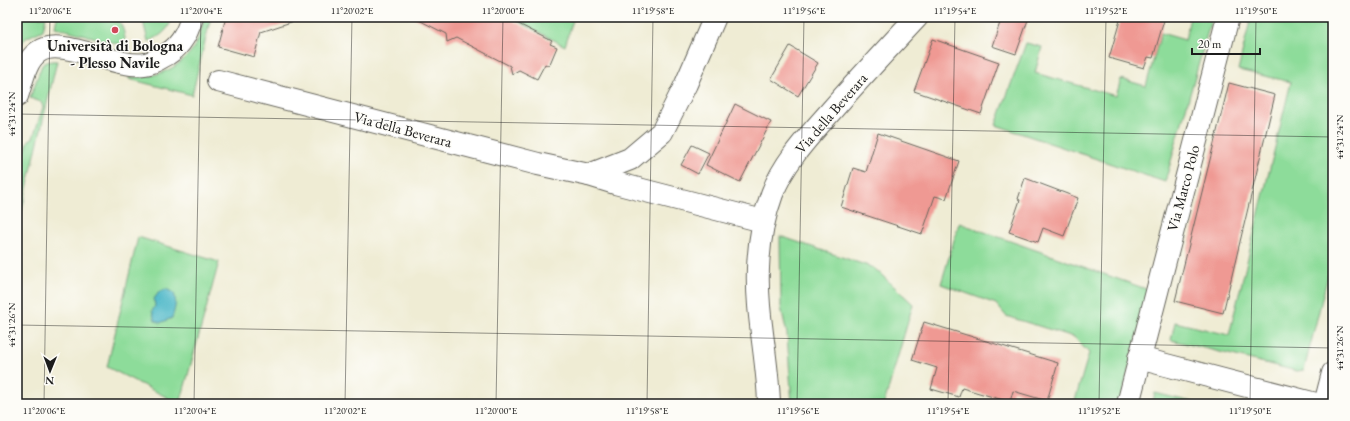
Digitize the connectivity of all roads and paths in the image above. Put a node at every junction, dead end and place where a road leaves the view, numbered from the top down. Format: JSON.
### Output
{"nodes":[{"id":1,"x":192,"y":17,"type":"edge"},
{"id":2,"x":715,"y":17,"type":"edge"},
{"id":3,"x":917,"y":17,"type":"edge"},
{"id":4,"x":1228,"y":17,"type":"edge"},
{"id":5,"x":218,"y":81,"type":"dead end"},
{"id":6,"x":17,"y":96,"type":"edge"},
{"id":7,"x":588,"y":175,"type":"junction"},
{"id":8,"x":763,"y":221,"type":"junction"},
{"id":9,"x":1139,"y":358,"type":"junction"},
{"id":10,"x":1333,"y":373,"type":"edge"},
{"id":11,"x":769,"y":404,"type":"edge"},
{"id":12,"x":1128,"y":404,"type":"edge"},
{"id":13,"x":1316,"y":404,"type":"edge"},
{"id":14,"x":1325,"y":404,"type":"edge"}],
"edges":[{"from":1,"to":6,"type":"street"},
{"from":2,"to":7,"type":"street"},
{"from":3,"to":8,"type":"street","name":"Via della Beverara"},
{"from":4,"to":9,"type":"street","name":"Via Marco Polo"},
{"from":5,"to":7,"type":"street","name":"Via della Beverara"},
{"from":7,"to":8,"type":"street","name":"Via della Beverara"},
{"from":8,"to":11,"type":"street","name":"Via della Beverara"},
{"from":9,"to":12,"type":"street","name":"Via Marco Polo"},
{"from":9,"to":13,"type":"street"},
{"from":10,"to":14,"type":"street"}]}
